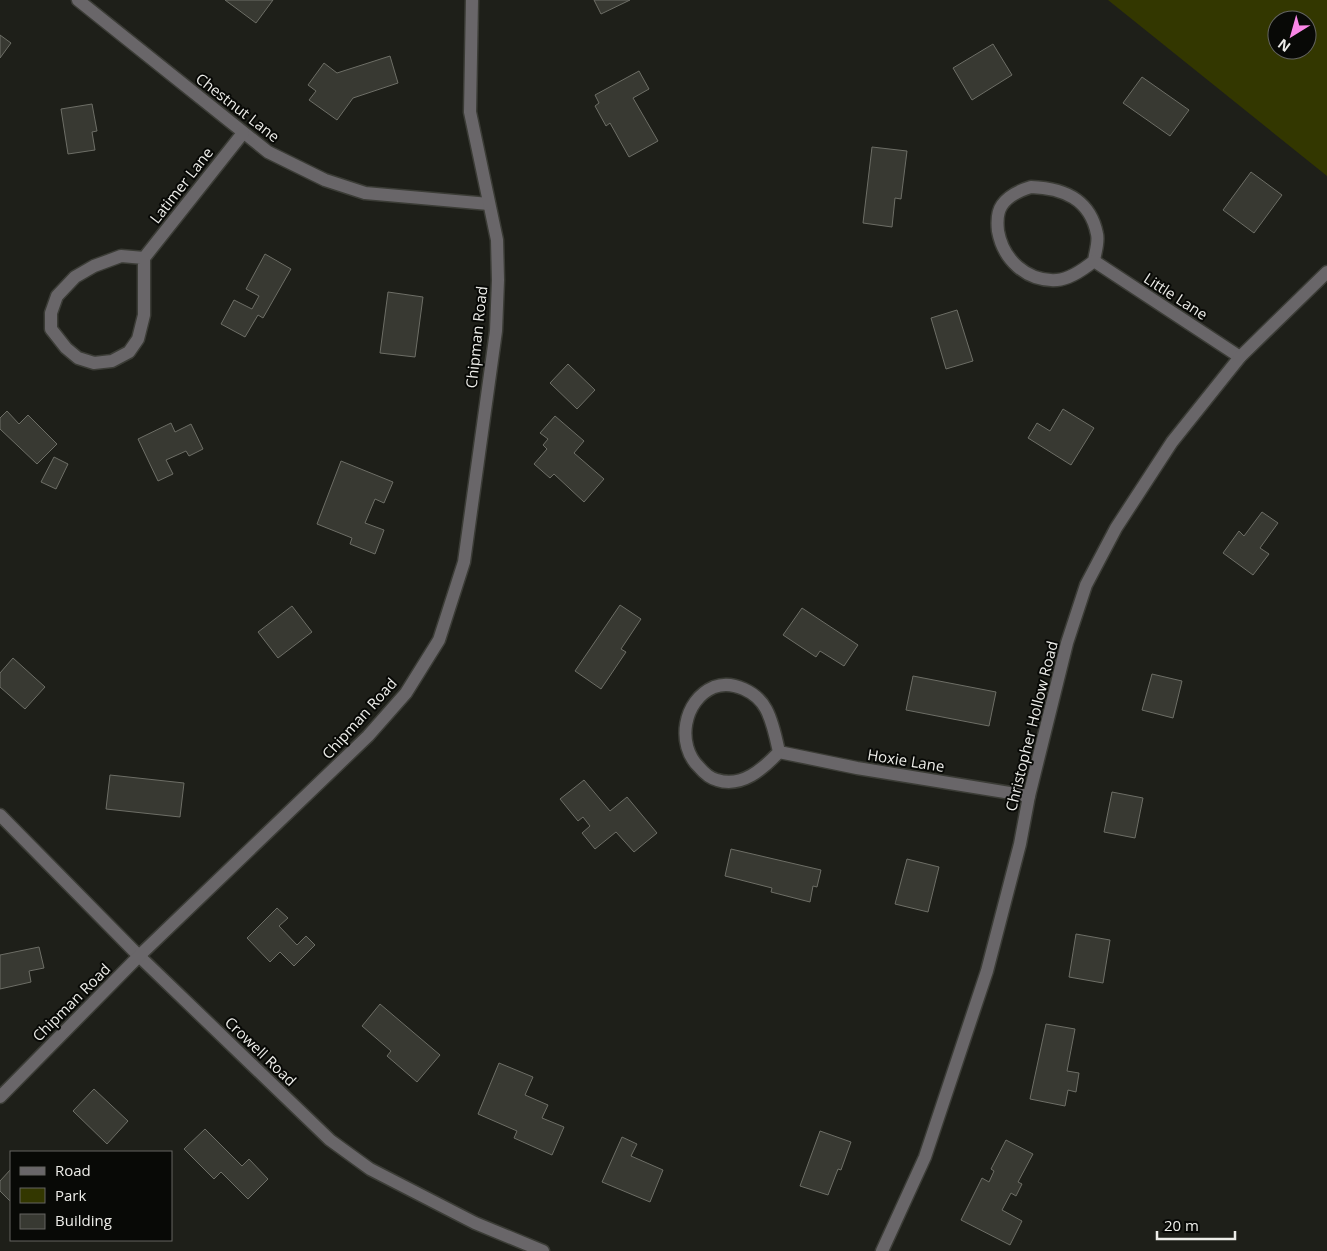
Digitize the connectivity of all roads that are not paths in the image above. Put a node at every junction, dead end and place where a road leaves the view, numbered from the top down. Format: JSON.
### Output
{"nodes":[{"id":1,"x":78,"y":0,"type":"edge"},
{"id":2,"x":472,"y":0,"type":"edge"},
{"id":3,"x":243,"y":133,"type":"junction"},
{"id":4,"x":489,"y":204,"type":"junction"},
{"id":5,"x":144,"y":258,"type":"junction"},
{"id":6,"x":1094,"y":261,"type":"junction"},
{"id":7,"x":1327,"y":272,"type":"edge"},
{"id":8,"x":1240,"y":357,"type":"junction"},
{"id":9,"x":779,"y":752,"type":"junction"},
{"id":10,"x":1029,"y":796,"type":"junction"},
{"id":11,"x":0,"y":815,"type":"edge"},
{"id":12,"x":140,"y":956,"type":"junction"},
{"id":13,"x":0,"y":1097,"type":"edge"},
{"id":14,"x":543,"y":1251,"type":"edge"},
{"id":15,"x":882,"y":1251,"type":"edge"}],
"edges":[{"from":1,"to":3,"type":"street","name":"Chestnut Lane"},
{"from":2,"to":4,"type":"street","name":"Chipman Road"},
{"from":3,"to":4,"type":"street","name":"Chestnut Lane"},
{"from":3,"to":5,"type":"street","name":"Latimer Lane"},
{"from":4,"to":12,"type":"street","name":"Chipman Road"},
{"from":5,"to":5,"type":"street"},
{"from":6,"to":6,"type":"street"},
{"from":6,"to":8,"type":"street","name":"Little Lane"},
{"from":7,"to":8,"type":"street","name":"Christopher Hollow Road"},
{"from":8,"to":10,"type":"street","name":"Christopher Hollow Road"},
{"from":9,"to":9,"type":"street"},
{"from":9,"to":10,"type":"street","name":"Hoxie Lane"},
{"from":10,"to":15,"type":"street","name":"Christopher Hollow Road"},
{"from":11,"to":12,"type":"street","name":"Crowell Road"},
{"from":12,"to":13,"type":"street","name":"Chipman Road"},
{"from":12,"to":14,"type":"street","name":"Crowell Road"}]}
